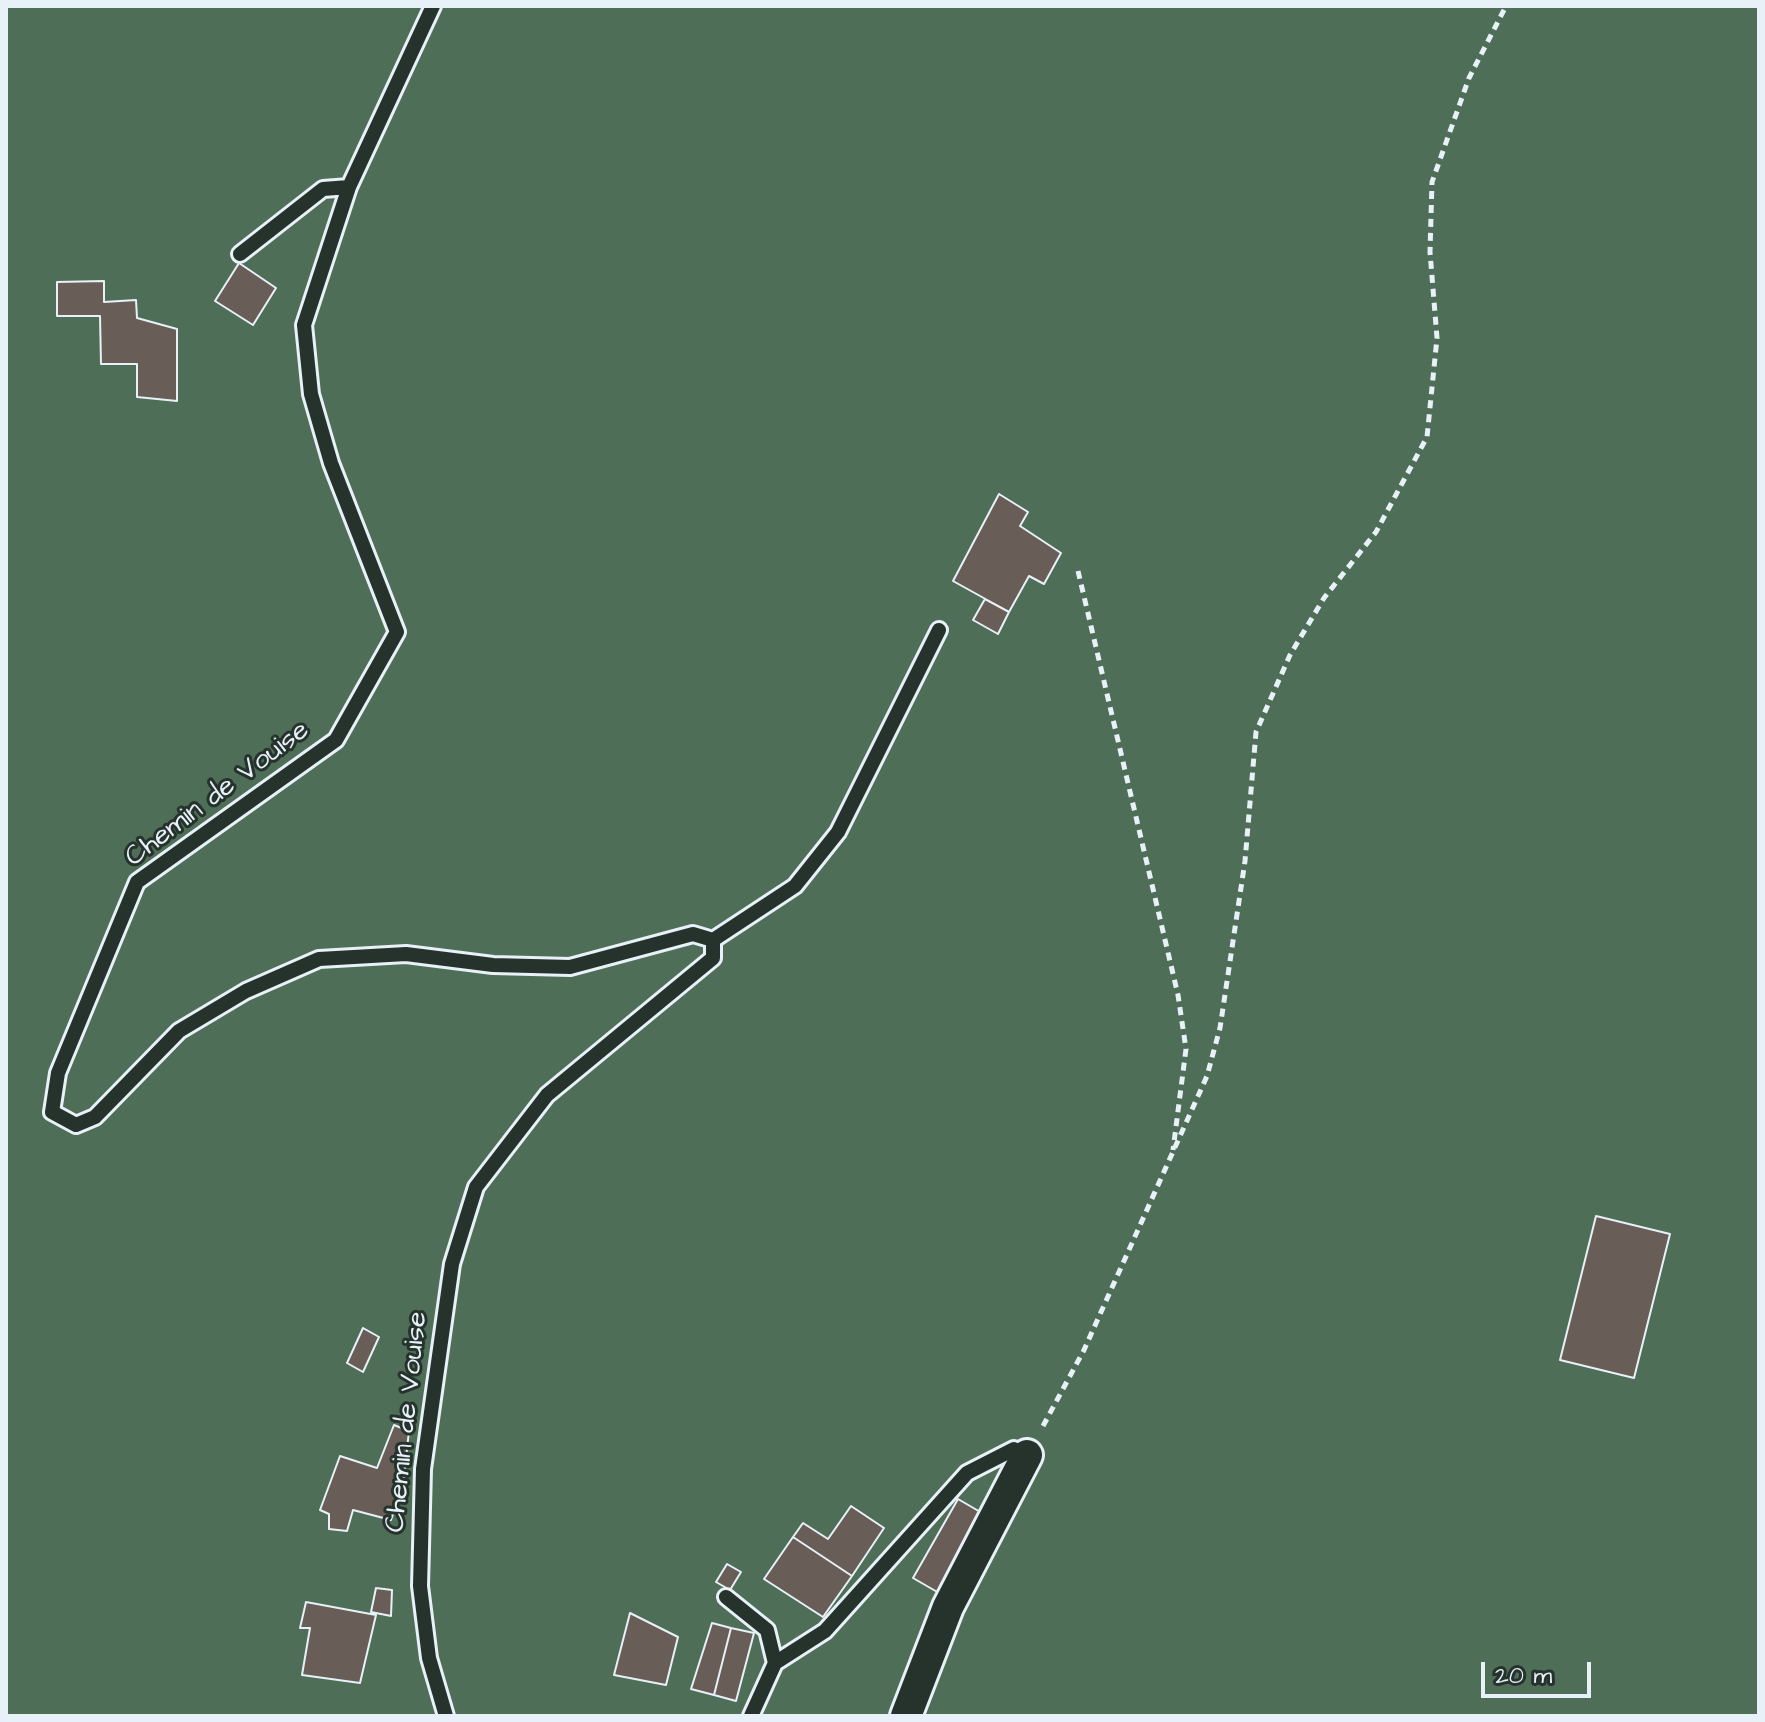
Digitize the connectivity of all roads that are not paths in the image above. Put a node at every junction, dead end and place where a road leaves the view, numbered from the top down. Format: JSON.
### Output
{"nodes":[{"id":1,"x":433,"y":6,"type":"edge"},
{"id":2,"x":349,"y":187,"type":"junction"},
{"id":3,"x":240,"y":254,"type":"dead end"},
{"id":4,"x":939,"y":630,"type":"dead end"},
{"id":5,"x":713,"y":940,"type":"junction"},
{"id":6,"x":1027,"y":1455,"type":"joint"},
{"id":7,"x":726,"y":1597,"type":"dead end"},
{"id":8,"x":775,"y":1663,"type":"junction"},
{"id":9,"x":446,"y":1716,"type":"edge"},
{"id":10,"x":751,"y":1716,"type":"edge"},
{"id":11,"x":906,"y":1716,"type":"edge"}],
"edges":[{"from":1,"to":2,"type":"lane","name":"Chemin de Vouise"},
{"from":2,"to":3,"type":"lane"},
{"from":2,"to":5,"type":"lane","name":"Chemin de Vouise"},
{"from":4,"to":5,"type":"lane"},
{"from":5,"to":9,"type":"lane","name":"Chemin de Vouise"},
{"from":6,"to":8,"type":"lane"},
{"from":6,"to":11,"type":"street"},
{"from":7,"to":8,"type":"lane"},
{"from":8,"to":10,"type":"lane"}]}
